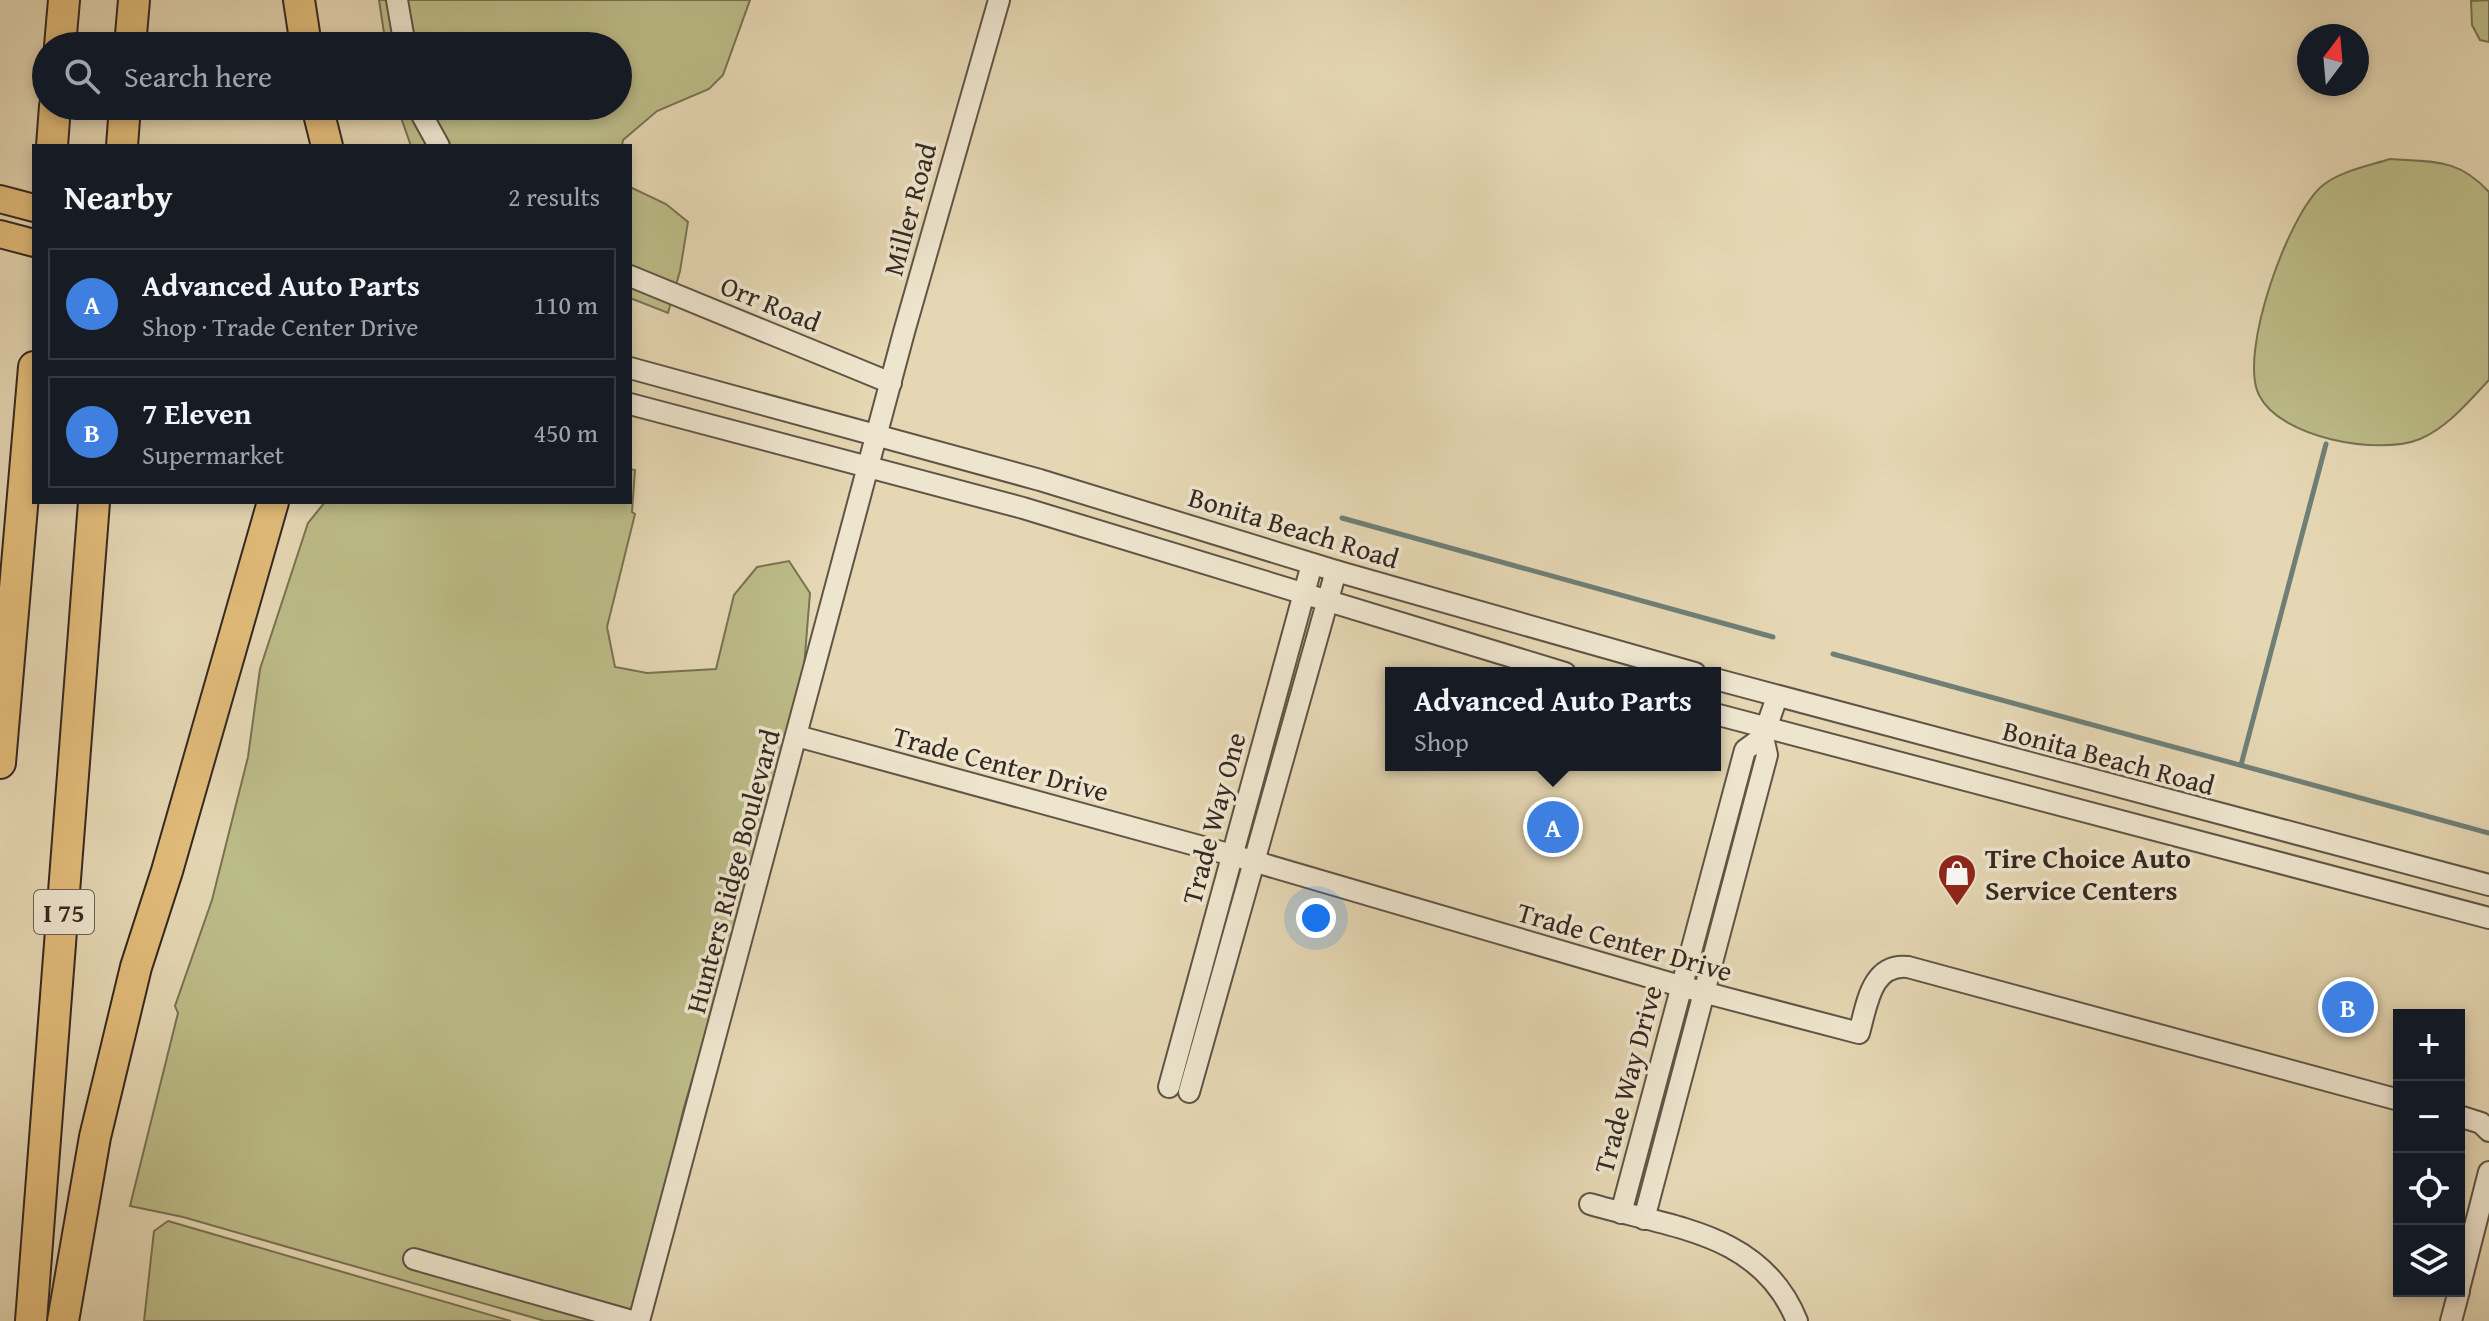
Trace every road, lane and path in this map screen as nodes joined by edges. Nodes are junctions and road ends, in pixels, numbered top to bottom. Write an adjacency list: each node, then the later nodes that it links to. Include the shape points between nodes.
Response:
1 (64, 0): 6 (highway)
2 (134, 0): 7 (highway)
3 (299, 0): 8 (highway)
4 (397, 0): 9 (street)
5 (999, 0): 24 (street, Miller Road)
6 (61, 32)
7 (131, 32)
8 (304, 32)
9 (403, 32)
10 (54, 120): 14 (highway)
11 (124, 120): 15 (highway)
12 (319, 120): 16 (highway)
13 (425, 120): 17 (street)
14 (52, 144)
15 (122, 144)
16 (325, 144)
17 (438, 144)
18 (0, 199): 19 (main road)
19 (32, 207)
20 (0, 234): 21 (main road)
21 (32, 242)
22 (632, 277): 24 (street, Orr Road)
23 (632, 369): 27 (street, Bonita Beach Road)
24 (891, 383): 27 (street, Miller Road)
25 (32, 390): 42 (highway)
26 (632, 405): 28 (street)
27 (877, 435): 28 (street, Hunters Ridge Boulevard); 31 (street, Bonita Beach Road)
28 (869, 466): 33 (street); 41 (street, Hunters Ridge Boulevard)
29 (94, 504): 61 (highway, I 75)
30 (272, 504): 62 (highway, via 132,981 95,1137)
31 (1312, 564): 32 (street, Bonita Beach Road); 33 (street, Trade Way One)
32 (1336, 571): 34 (street, Trade Way One); 36 (street, Bonita Beach Road)
33 (1304, 594): 34 (street); 43 (street, Trade Way One)
34 (1327, 602): 35 (street); 44 (street, Trade Way One)
35 (1545, 667)
36 (1674, 667)
37 (1721, 681): 38 (street, Bonita Beach Road)
38 (1777, 697): 40 (street, Trade Way Drive); 45 (street, Bonita Beach Road)
39 (1721, 716): 40 (street)
40 (1765, 732): 46 (street); 47 (street, Trade Way Drive, via 1745,750); 48 (street, Trade Way Drive, via 1767,755)
41 (797, 736): 43 (street, Trade Center Drive); 64 (street, Hunters Ridge Boulevard)
42 (0, 763)
43 (1232, 855): 44 (street, Trade Center Drive); 49 (street, Trade Way One)
44 (1254, 862): 47 (street, Trade Center Drive); 50 (street, Trade Way One)
45 (2489, 885)
46 (2489, 918)
47 (1680, 986): 48 (street, Trade Center Drive); 56 (street, Trade Way Drive)
48 (1704, 992): 51 (street, Trade Center Drive, via 1859,1033 1875,981 1890,968 1908,967); 57 (street, Trade Way Drive)
49 (1169, 1087)
50 (1189, 1092)
51 (2393, 1098)
52 (2465, 1118): 53 (street)
53 (2489, 1131)
54 (2489, 1172): 59 (street)
55 (1590, 1204): 56 (street, Trade Way Drive)
56 (1621, 1213): 57 (street, Trade Way Drive)
57 (1644, 1219): 65 (street, Trade Way Drive, via 1736,1247 1754,1259 1787,1297)
58 (414, 1259): 63 (street)
59 (2465, 1266)
60 (2457, 1297): 66 (street)
61 (31, 1321)
62 (63, 1321)
63 (632, 1321)
64 (639, 1321)
65 (1797, 1321)
66 (2451, 1321)

